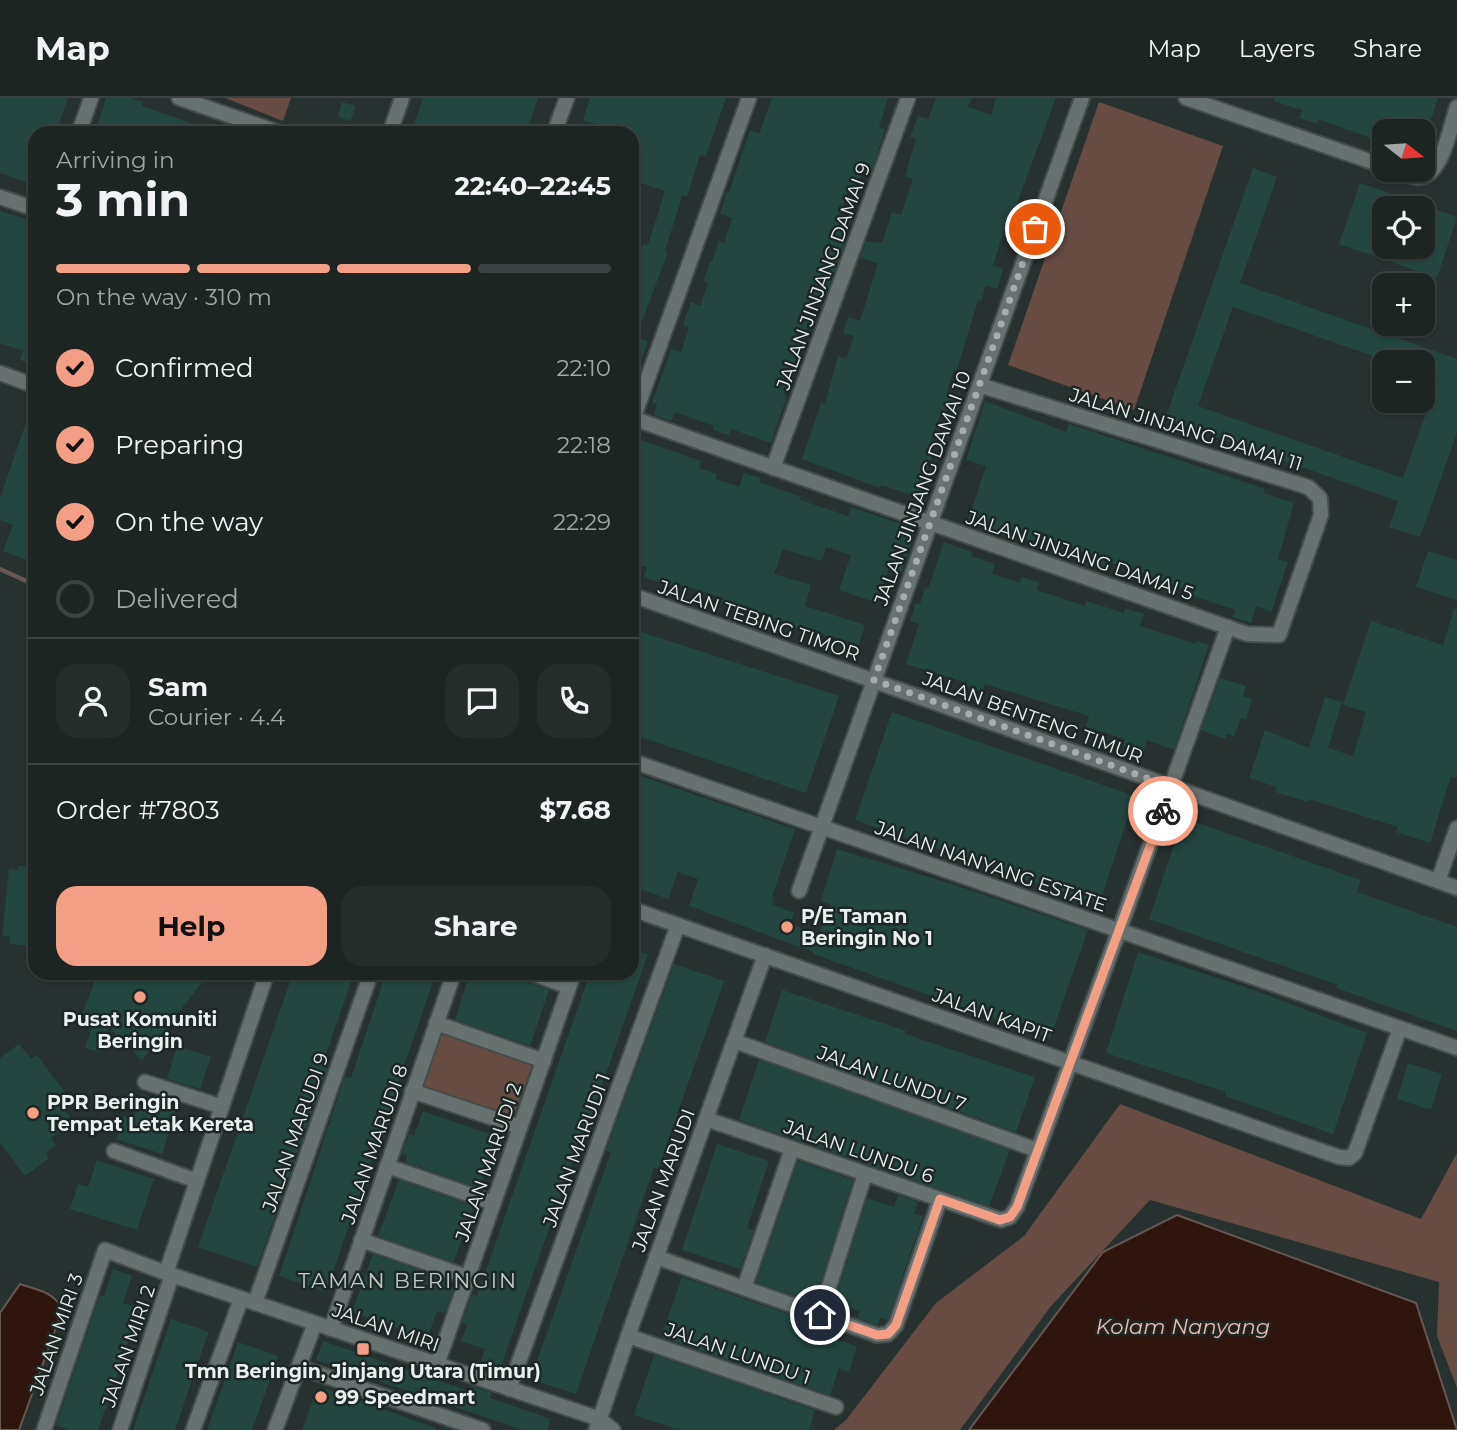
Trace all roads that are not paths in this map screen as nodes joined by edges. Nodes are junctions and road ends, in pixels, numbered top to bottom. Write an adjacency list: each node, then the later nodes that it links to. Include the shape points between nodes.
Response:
1 (91, 98): 10 (street)
2 (179, 98): 11 (street)
3 (402, 98): 12 (street)
4 (567, 98): 13 (street)
5 (749, 98): 21 (street)
6 (908, 98): 23 (street, JALAN JINJANG DAMAI 9)
7 (1082, 98): 20 (street, JALAN JINJANG DAMAI 10)
8 (1186, 98): 14 (street)
9 (1457, 107): 15 (street)
10 (81, 126)
11 (260, 126)
12 (392, 126)
13 (557, 126)
14 (1372, 162)
15 (1435, 170)
16 (0, 197): 17 (street)
17 (28, 207)
18 (0, 373): 19 (street)
19 (28, 383)
20 (979, 386): 24 (street, JALAN JINJANG DAMAI 10); 27 (street, JALAN JINJANG DAMAI 11, via 1308,487 1320,498 1321,514)
21 (639, 399)
22 (639, 420): 23 (street, JALAN JINJANG DAMAI 5)
23 (773, 468): 24 (street, JALAN JINJANG DAMAI 5)
24 (930, 523): 26 (street, JALAN JINJANG DAMAI 5); 28 (street, JALAN JINJANG DAMAI 10)
25 (639, 597): 28 (street, JALAN TEBING TIMOR)
26 (1228, 627): 27 (street, JALAN JINJANG DAMAI 5, via 1247,634); 30 (street)
27 (1279, 635)
28 (874, 680): 30 (street, JALAN BENTENG TIMUR); 31 (street, JALAN JINJANG DAMAI 10)
29 (639, 763): 31 (street, JALAN NANYANG ESTATE)
30 (1172, 787): 33 (street, JALAN BENTENG TIMUR); 38 (street)
31 (822, 827): 35 (street, JALAN JINJANG DAMAI 10); 38 (street, JALAN NANYANG ESTATE)
32 (1457, 828): 33 (street)
33 (1438, 881): 34 (street, JALAN BENTENG TIMUR)
34 (1457, 887)
35 (799, 891)
36 (639, 911): 37 (street, JALAN KAPIT)
37 (678, 925): 39 (street, JALAN KAPIT); 76 (street, JALAN MARUDI 1)
38 (1119, 932): 45 (street, JALAN NANYANG ESTATE); 49 (street)
39 (765, 955): 46 (street, JALAN MARUDI); 49 (street, JALAN KAPIT)
40 (265, 980): 52 (street, JALAN MIRI 2)
41 (368, 980): 69 (street, JALAN MARUDI 9)
42 (451, 980): 44 (street, JALAN MARUDI 8)
43 (572, 980): 48 (street, JALAN MARUDI 2)
44 (436, 1023): 48 (street); 51 (street, JALAN MARUDI 8)
45 (1400, 1028): 47 (street, JALAN NANYANG ESTATE); 49 (street, JALAN KAPIT, via 1355,1153 1349,1158)
46 (734, 1041): 53 (street, JALAN MARUDI); 56 (street, JALAN LUNDU 7)
47 (1457, 1048)
48 (544, 1061): 54 (street, JALAN MARUDI 2)
49 (1071, 1064): 56 (street)
50 (145, 1082): 52 (street)
51 (412, 1091): 54 (street); 58 (street, JALAN MARUDI 8)
52 (222, 1107): 60 (street, JALAN MIRI 2)
53 (706, 1119): 55 (street, JALAN LUNDU 6); 65 (street, JALAN MARUDI)
54 (520, 1127): 62 (street, JALAN MARUDI 2)
55 (792, 1149): 59 (street, JALAN LUNDU 6); 68 (street)
56 (1037, 1150): 61 (street, JALAN LUNDU 6, via 1010,1217 1000,1220)
57 (114, 1151): 60 (street)
58 (387, 1166): 62 (street); 63 (street, JALAN MARUDI 8)
59 (865, 1174): 61 (street, JALAN LUNDU 6); 70 (street)
60 (197, 1181): 66 (street, JALAN MIRI 2)
61 (940, 1199): 70 (street, via 896,1325 888,1334 877,1335)
62 (494, 1203): 67 (street, JALAN MARUDI 2)
63 (361, 1240): 67 (street); 72 (street, JALAN MARUDI 8)
64 (105, 1250): 66 (street, JALAN MIRI); 79 (street, JALAN MIRI 3)
65 (656, 1257): 68 (street); 73 (street, JALAN MARUDI)
66 (169, 1274): 69 (street, JALAN MIRI); 80 (street, JALAN MIRI 2)
67 (468, 1277): 74 (street, JALAN MARUDI 2)
68 (744, 1288): 70 (street)
69 (248, 1301): 71 (street, JALAN MIRI); 81 (street, JALAN MARUDI 9)
70 (820, 1315)
71 (315, 1323): 72 (street, JALAN MIRI); 75 (street)
72 (331, 1329): 74 (street, JALAN MIRI)
73 (628, 1336): 77 (street, JALAN LUNDU 1); 78 (street, JALAN MARUDI)
74 (437, 1365): 76 (street, JALAN MIRI)
75 (299, 1367): 82 (street); 83 (street)
76 (509, 1389): 78 (street, JALAN MIRI)
77 (836, 1407)
78 (598, 1425): 84 (street, JALAN MIRI)
79 (44, 1430)
80 (120, 1430)
81 (193, 1430)
82 (275, 1430)
83 (483, 1430)
84 (613, 1430)

